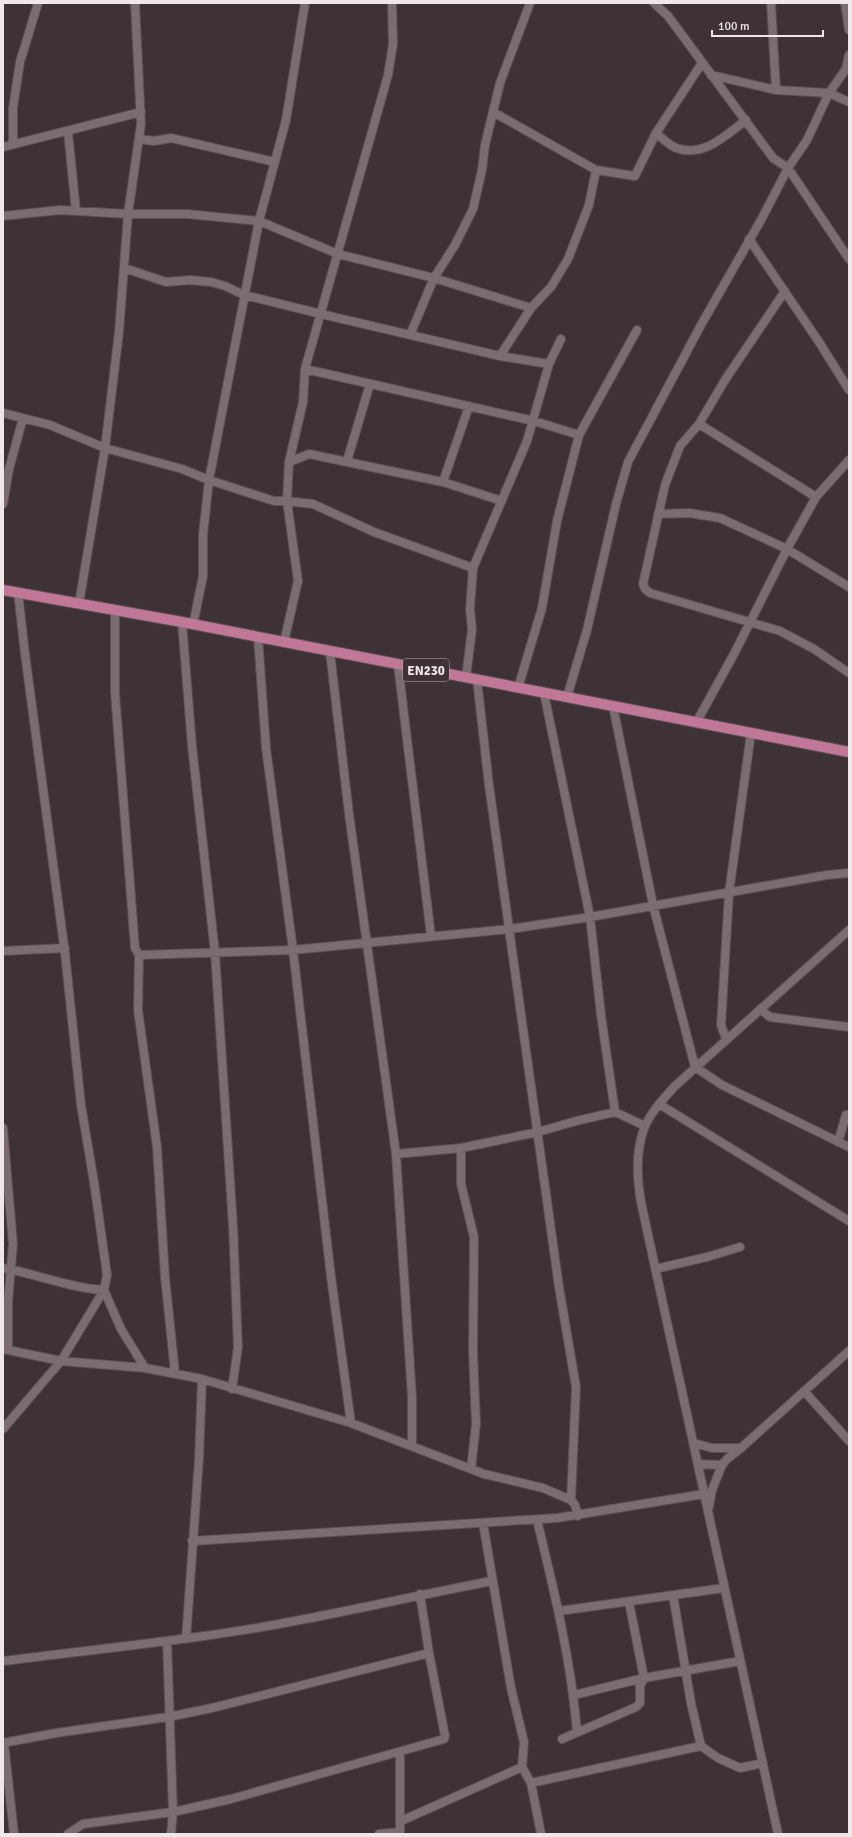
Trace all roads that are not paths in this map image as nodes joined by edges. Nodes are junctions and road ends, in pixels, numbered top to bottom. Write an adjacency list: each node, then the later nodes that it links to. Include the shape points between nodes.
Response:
1 (38, 3): 22 (street, via 20,62 13,108)
2 (135, 3): 16 (street)
3 (305, 3): 24 (street, via 286,120)
4 (392, 3): 32 (street, via 393,44 388,75)
5 (530, 3): 17 (street, via 500,83)
6 (654, 3): 11 (street, via 668,16)
7 (771, 3): 13 (street)
8 (845, 3): 9 (street)
9 (849, 30)
10 (849, 55): 14 (street, via 846,69)
11 (702, 63): 12 (street); 20 (street)
12 (711, 76): 13 (street); 18 (street)
13 (776, 90): 14 (street)
14 (829, 93): 15 (street); 25 (street, via 807,140)
15 (849, 102)
16 (141, 112): 19 (street); 21 (street)
17 (493, 112): 26 (street); 35 (street, via 473,209 455,245)
18 (746, 120): 20 (street, via 712,146 693,149 676,148); 25 (street, via 773,158)
19 (68, 132): 22 (street); 27 (street)
20 (656, 133): 26 (street, via 635,176)
21 (139, 139): 24 (street, via 154,141 171,138); 28 (street)
22 (14, 144): 23 (street)
23 (3, 147)
24 (275, 162): 30 (street)
25 (788, 168): 31 (street, via 762,220); 33 (street)
26 (596, 170): 38 (street, via 589,205 568,259 552,287)
27 (76, 211): 28 (street); 29 (street, via 60,210)
28 (128, 214): 30 (street, via 187,214); 34 (street)
29 (3, 216)
30 (259, 222): 32 (street); 37 (street)
31 (749, 239): 36 (street); 84 (street, via 628,462 587,630)
32 (338, 254): 35 (street); 39 (street)
33 (849, 258)
34 (124, 268): 37 (street, via 166,282 211,282); 54 (street)
35 (434, 278): 38 (street); 41 (street)
36 (785, 291): 47 (street); 52 (street, via 724,380)
37 (244, 295): 39 (street); 58 (street)
38 (531, 308): 43 (street)
39 (321, 314): 41 (street); 45 (street)
40 (637, 330): 53 (street)
41 (410, 335): 43 (street)
42 (561, 339): 44 (street)
43 (500, 356): 44 (street)
44 (549, 364): 51 (street)
45 (305, 368): 46 (street); 57 (street, via 303,402)
46 (370, 384): 48 (street); 56 (street)
47 (849, 390)
48 (469, 406): 51 (street); 59 (street)
49 (3, 413): 50 (street)
50 (23, 418): 54 (street, via 50,425); 63 (street)
51 (534, 421): 53 (street); 61 (street)
52 (699, 424): 60 (street); 64 (street, via 680,446)
53 (579, 435): 82 (street, via 557,521 542,608)
54 (105, 448): 58 (street, via 182,468); 70 (street)
55 (849, 460): 60 (street)
56 (347, 461): 57 (street, via 309,454); 59 (street)
57 (289, 462): 62 (street)
58 (209, 480): 62 (street, via 274,501); 74 (street, via 203,576)
59 (444, 482): 61 (street)
60 (816, 497): 65 (street)
61 (502, 500): 66 (street)
62 (287, 501): 66 (street, via 313,504 374,532); 76 (street, via 298,581)
63 (3, 504)
64 (658, 514): 65 (street, via 689,513 720,518); 73 (street, via 643,584 645,589 650,593)
65 (787, 549): 67 (street); 73 (street)
66 (473, 568): 80 (street, via 470,609 472,629)
67 (849, 587)
68 (3, 590): 69 (main road, EN230)
69 (18, 592): 70 (main road, EN230); 97 (street)
70 (78, 604): 71 (main road, EN230)
71 (115, 610): 72 (main road, EN230); 101 (street, via 115,693 135,948)
72 (182, 622): 74 (main road, EN230); 100 (street, via 192,746)
73 (750, 622): 79 (street, via 780,631 814,649); 86 (street)
74 (193, 625): 75 (main road, EN230)
75 (258, 637): 76 (main road, EN230); 98 (street, via 266,748)
76 (284, 642): 77 (main road, EN230)
77 (330, 652): 78 (main road, EN230); 96 (street)
78 (398, 665): 80 (main road, EN230); 95 (street)
79 (849, 674)
80 (466, 678): 81 (main road, EN230)
81 (477, 680): 82 (main road, EN230); 93 (street)
82 (518, 688): 83 (main road, EN230)
83 (544, 693): 84 (main road, EN230); 92 (street)
84 (567, 697): 85 (main road, EN230)
85 (612, 706): 86 (main road, EN230); 91 (street)
86 (696, 722): 87 (main road, EN230)
87 (751, 733): 88 (main road, EN230); 90 (street)
88 (849, 752)
89 (849, 874): 90 (street, via 827,875)
90 (729, 893): 91 (street); 104 (street, via 721,1025)
91 (653, 905): 92 (street); 105 (street)
92 (590, 918): 93 (street); 107 (street)
93 (510, 929): 95 (street); 111 (street)
94 (849, 930): 102 (street)
95 (431, 936): 96 (street)
96 (367, 944): 98 (street); 115 (street)
97 (65, 948): 99 (street); 120 (street, via 81,1105 107,1267)
98 (294, 950): 100 (street); 129 (street, via 331,1277)
99 (3, 951)
100 (215, 953): 101 (street); 127 (street, via 238,1347)
101 (139, 955): 125 (street, via 138,1010 157,1147 165,1277)
102 (760, 1009): 103 (street, via 770,1017); 104 (street)
103 (849, 1027)
104 (726, 1039): 105 (street)
105 (696, 1067): 106 (street); 112 (street, via 722,1086)
106 (659, 1104): 109 (street); 116 (street)
107 (615, 1112): 109 (street); 111 (street)
108 (849, 1115): 112 (street, via 846,1115)
109 (645, 1126): 119 (street, via 639,1155 639,1190)
110 (3, 1128): 118 (street, via 13,1244)
111 (538, 1132): 114 (street); 139 (street, via 576,1388)
112 (838, 1142): 113 (street)
113 (849, 1147)
114 (461, 1148): 115 (street); 137 (street, via 461,1184 474,1237 473,1352 476,1424)
115 (396, 1154): 133 (street, via 412,1397)
116 (849, 1222)
117 (740, 1247): 119 (street)
118 (6, 1268): 120 (street, via 84,1289); 121 (street)
119 (655, 1269): 132 (street)
120 (104, 1290): 123 (street); 124 (street, via 127,1341)
121 (6, 1349): 123 (street)
122 (849, 1351): 128 (street)
123 (61, 1361): 124 (street); 130 (street)
124 (145, 1368): 125 (street)
125 (175, 1373): 126 (street)
126 (202, 1379): 127 (street); 144 (street)
127 (232, 1389): 129 (street)
128 (804, 1391): 131 (street); 134 (street)
129 (351, 1423): 133 (street)
130 (3, 1428)
131 (849, 1441)
132 (694, 1443): 134 (street, via 712,1448); 135 (street)
133 (412, 1446): 137 (street)
134 (741, 1448): 136 (street)
135 (698, 1464): 136 (street); 138 (street)
136 (722, 1465): 140 (street, via 711,1495)
137 (471, 1469): 139 (street, via 543,1488)
138 (704, 1494): 140 (street); 141 (street)
139 (571, 1500): 141 (street)
140 (709, 1515): 146 (street)
141 (578, 1516): 142 (street)
142 (537, 1520): 143 (street); 150 (street)
143 (483, 1523): 144 (street); 145 (street)
144 (192, 1541): 151 (street)
145 (492, 1582): 147 (street); 166 (street, via 511,1688 524,1742)
146 (724, 1588): 148 (street); 155 (street)
147 (420, 1594): 151 (street, via 305,1620); 153 (street)
148 (673, 1595): 149 (street); 156 (street)
149 (629, 1602): 150 (street); 157 (street)
150 (559, 1611): 158 (street)
151 (186, 1639): 152 (street)
152 (167, 1641): 154 (street); 159 (street)
153 (429, 1653): 159 (street); 164 (street, via 445,1736 444,1739)
154 (3, 1660)
155 (740, 1661): 156 (street); 165 (street)
156 (686, 1670): 157 (street); 163 (street)
157 (644, 1678): 158 (street); 160 (street, via 640,1686 640,1703 636,1707)
158 (574, 1695): 160 (street)
159 (168, 1717): 162 (street); 168 (street)
160 (577, 1732): 161 (street)
161 (562, 1739)
162 (4, 1743): 171 (street)
163 (701, 1746): 165 (street, via 740,1768); 167 (street)
164 (400, 1753): 168 (street, via 231,1799); 169 (street)
165 (763, 1763): 176 (street)
166 (522, 1767): 167 (street); 169 (street)
167 (531, 1783): 175 (street)
168 (173, 1812): 172 (street, via 83,1824); 173 (street)
169 (401, 1821): 170 (street)
170 (400, 1833): 174 (street)
171 (14, 1834)
172 (68, 1834)
173 (172, 1834)
174 (379, 1834)
175 (541, 1834)
176 (778, 1834)

